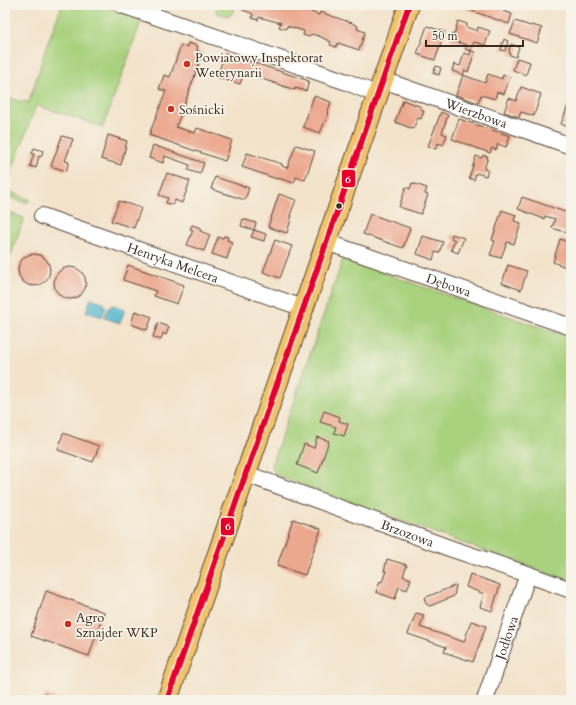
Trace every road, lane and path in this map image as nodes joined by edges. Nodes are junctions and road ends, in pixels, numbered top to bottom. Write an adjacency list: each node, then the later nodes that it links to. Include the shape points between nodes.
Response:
1 (122, 5): 3 (street, Wierzbowa, via 347,82)
2 (409, 5): 3 (main road)
3 (380, 87): 4 (street, Wierzbowa); 6 (main road)
4 (571, 146)
5 (42, 216): 7 (street, Henryka Melcera)
6 (326, 242): 7 (main road); 8 (street, Dębowa)
7 (303, 308): 9 (main road)
8 (571, 327)
9 (246, 474): 10 (street, Brzozowa); 12 (main road)
10 (528, 574): 11 (street, Brzozowa); 13 (street, Jodłowa)
11 (571, 590)
12 (167, 700)
13 (485, 700)

